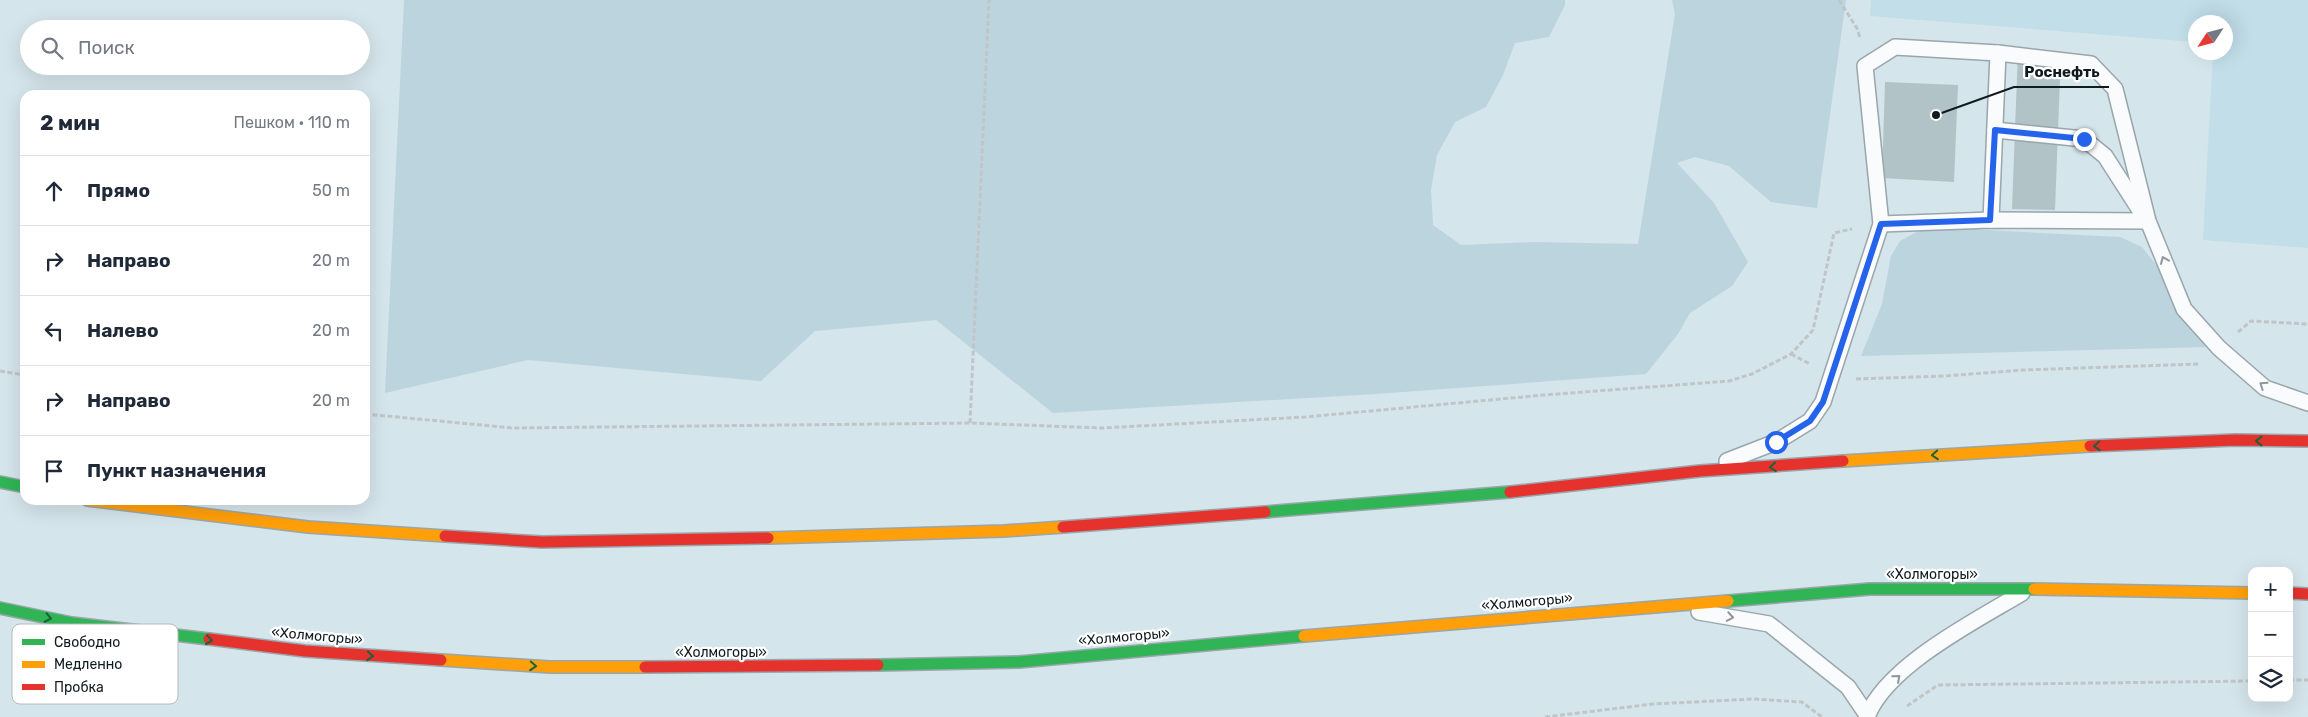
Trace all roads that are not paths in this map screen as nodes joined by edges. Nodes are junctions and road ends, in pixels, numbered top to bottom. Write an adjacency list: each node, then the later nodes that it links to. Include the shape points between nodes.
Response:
1 (1998, 53): 2 (lane); 4 (lane, via 2091,64 2115,89); 5 (lane, via 1895,47 1865,66)
2 (1995, 130): 3 (lane); 4 (lane, via 2084,139 2105,156)
3 (1990, 220): 4 (lane); 5 (lane)
4 (2148, 222): 6 (lane, one-way to 4, via 2265,388 2219,348 2184,309)
5 (1881, 224): 8 (lane, via 1823,402 1810,421 1776,442)
6 (2308, 403)
7 (2308, 441): 8 (highway, one-way to 8, via 2235,440 2020,450)
8 (1700, 472): 11 (highway, via 1434,500 1004,531 782,538 542,542 308,526)
9 (0, 482): 10 (highway)
10 (20, 486)
11 (130, 505)
12 (2030, 589): 13 (highway, «Холмогоры»); 16 (highway, «Холмогоры», via 1870,589); 20 (lane, one-way to 12, via 1879,693 1936,644)
13 (2248, 593)
14 (2293, 593): 15 (highway)
15 (2308, 594)
16 (1665, 606): 19 (highway, «Холмогоры», one-way to 16, via 305,652 550,667 786,667 1019,662); 20 (lane, one-way to 20, via 1769,624 1848,687)
17 (0, 608): 18 (highway, «Холмогоры», one-way to 18)
18 (80, 624)
19 (178, 636)
20 (1867, 716)

